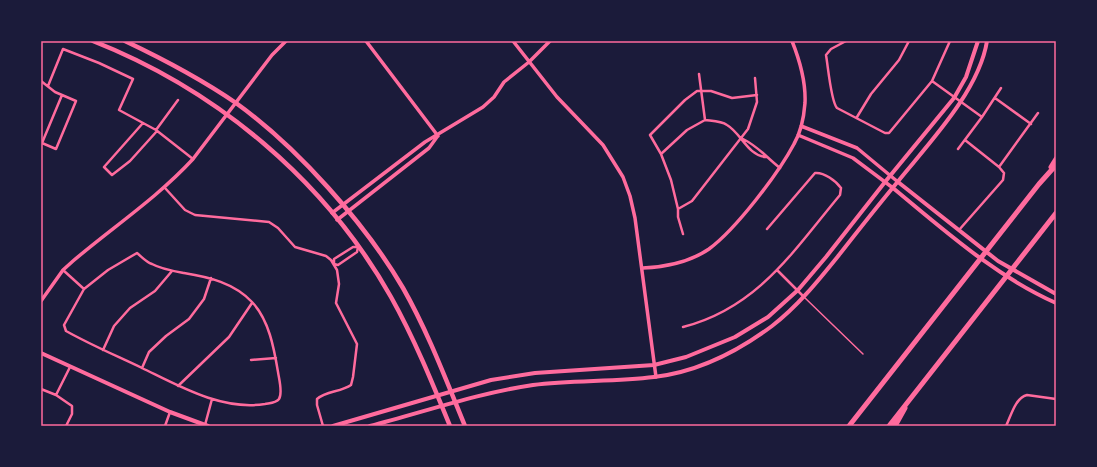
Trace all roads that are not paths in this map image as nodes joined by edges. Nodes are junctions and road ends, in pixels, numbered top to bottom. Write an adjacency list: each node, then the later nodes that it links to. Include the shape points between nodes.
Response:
1 (94, 41): 28 (main road, via 163,72)
2 (125, 41): 26 (main road, via 160,57)
3 (286, 41): 26 (street, via 272,55)
4 (366, 41): 38 (street)
5 (513, 41): 13 (street)
6 (550, 41): 13 (street)
7 (792, 41): 35 (street, via 803,70 805,103)
8 (846, 41): 30 (street, via 831,49 826,55 833,102 837,108)
9 (909, 41): 30 (street, via 900,60 871,94)
10 (950, 41): 16 (street)
11 (978, 41): 23 (main road, via 966,77)
12 (987, 41): 27 (main road, via 985,54)
13 (529, 62): 38 (street, via 504,82 489,102); 69 (street, via 557,97 596,136 623,177 636,218)
14 (699, 74): 20 (street)
15 (755, 78): 22 (street)
16 (932, 81): 23 (street); 30 (street, via 889,133 885,134)
17 (41, 82): 18 (street)
18 (48, 86): 21 (street); 33 (street, via 63,49 99,63 133,79 119,110)
19 (1000, 88): 24 (street)
20 (701, 90): 22 (street, via 732,98); 32 (street); 43 (street, via 692,94 650,135)
21 (62, 95): 41 (street); 41 (street, via 76,101 56,149)
22 (757, 95): 39 (street, via 755,111)
23 (954, 98): 27 (street); 50 (main road)
24 (995, 98): 31 (street); 34 (street)
25 (178, 100): 36 (street)
26 (236, 103): 28 (street); 56 (main road, via 307,166)
27 (961, 103): 31 (street); 52 (main road)
28 (227, 113): 45 (street); 60 (main road, via 292,169)
29 (1038, 113): 34 (street)
30 (857, 117)
31 (982, 118): 40 (street)
32 (705, 120): 39 (street, via 725,124); 43 (street, via 687,130)
33 (143, 123): 36 (street); 36 (street, via 104,168 112,175 130,160)
34 (1031, 124): 48 (street)
35 (801, 126): 37 (street); 50 (street, via 857,148)
36 (156, 130): 45 (street)
37 (798, 135): 49 (street); 51 (street, via 853,158)
38 (438, 136): 56 (street, via 425,142); 58 (street, via 429,148)
39 (742, 138): 44 (street, via 762,150); 44 (street, via 759,156); 57 (street, via 692,201)
40 (965, 140): 42 (street); 48 (street)
41 (42, 143)
42 (958, 149)
43 (661, 154): 57 (street)
44 (766, 157): 49 (street)
45 (193, 159): 54 (street)
46 (1056, 159): 53 (highway)
47 (1056, 165): 53 (highway)
48 (999, 167): 63 (street, via 1004,173 1003,180)
49 (780, 168): 69 (street, via 742,216 708,250 661,267)
50 (890, 175): 51 (main road); 52 (street)
51 (885, 182): 55 (street); 75 (main road)
52 (898, 182): 55 (main road); 63 (main road)
53 (1039, 184): 101 (highway)
54 (165, 188): 68 (street, via 192,214 269,222 295,247 326,256); 70 (street)
55 (892, 188): 66 (main road); 77 (main road)
56 (343, 206): 58 (main road); 60 (street)
57 (678, 209): 64 (street)
58 (348, 211): 61 (street); 93 (main road, via 404,290 428,337)
59 (1056, 213): 99 (highway)
60 (332, 214): 61 (main road)
61 (337, 220): 67 (main road)
62 (767, 229): 72 (street, via 816,173 821,172 841,188 840,195)
63 (959, 230): 65 (main road)
64 (683, 234)
65 (964, 234): 66 (main road); 76 (main road, via 998,261)
66 (958, 240): 80 (main road, via 1020,284)
67 (358, 247): 68 (street, via 357,252 338,265); 68 (street, via 353,247 334,259); 94 (main road, via 391,298)
68 (334, 264): 106 (street, via 339,279 336,304 358,347 351,384 317,399)
69 (643, 268): 87 (street)
70 (64, 270): 74 (street); 78 (street)
71 (172, 271): 73 (street); 74 (street, via 152,264 137,253 108,270); 82 (street, via 155,291 130,308 114,326)
72 (778, 271): 75 (street); 81 (street, via 736,305)
73 (211, 278): 79 (street, via 237,289); 89 (street, via 204,299 189,319 149,352)
74 (84, 289): 82 (street, via 64,328)
75 (798, 290): 77 (street); 87 (main road, via 768,318 735,337 686,357)
76 (1056, 294)
77 (804, 297): 84 (lane); 90 (main road, via 772,326 740,347 690,370)
78 (41, 301)
79 (252, 303): 85 (street, via 263,318); 91 (street, via 229,337)
80 (1056, 303)
81 (683, 327)
82 (103, 350): 89 (street)
83 (41, 353): 88 (main road)
84 (863, 354)
85 (276, 358): 86 (street); 96 (street, via 281,396 276,402 247,405)
86 (251, 360)
87 (654, 365): 90 (street); 93 (main road, via 535,373 491,380)
88 (70, 366): 95 (street); 102 (main road)
89 (142, 368): 91 (street)
90 (656, 377): 98 (main road, via 532,385)
91 (178, 386): 96 (street)
92 (41, 389): 95 (street)
93 (450, 392): 94 (main road); 98 (main road)
94 (438, 395): 100 (main road); 107 (main road)
95 (56, 396): 103 (street, via 72,406 72,414)
96 (212, 399): 105 (street)
97 (1056, 399): 115 (street, via 1023,396)
98 (455, 403): 100 (main road); 110 (main road)
99 (907, 403): 113 (highway); 114 (highway)
100 (442, 406): 108 (main road); 109 (main road)
101 (864, 407): 111 (highway); 112 (highway)
102 (170, 412): 104 (street); 105 (main road)
103 (66, 426)
104 (165, 426)
105 (207, 426)
106 (323, 426)
107 (333, 426)
108 (370, 426)
109 (450, 426)
110 (465, 426)
111 (845, 426)
112 (849, 426)
113 (889, 426)
114 (895, 426)
115 (1006, 426)

